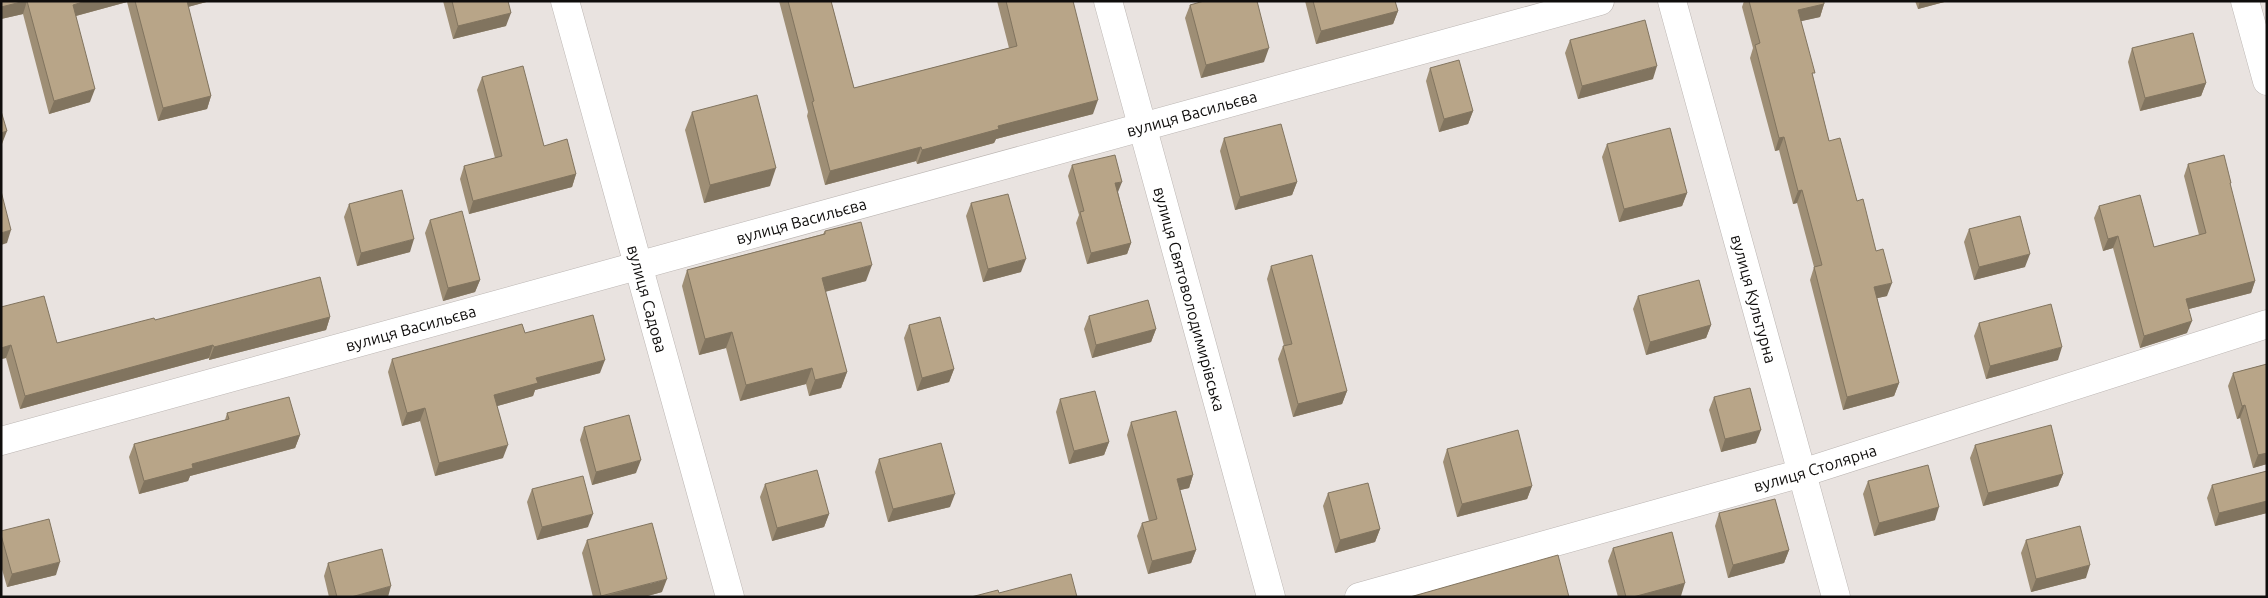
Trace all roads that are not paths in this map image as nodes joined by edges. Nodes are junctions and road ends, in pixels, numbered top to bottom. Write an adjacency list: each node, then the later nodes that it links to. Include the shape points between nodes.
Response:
1 (565, 1): 8 (street, вулиця Садова)
2 (1108, 1): 7 (street, вулиця Святоволодимирівська)
3 (1600, 1): 7 (street, вулиця Васильєва)
4 (1672, 1): 11 (street, вулиця Культурна)
5 (2245, 1): 6 (street)
6 (2267, 81)
7 (1142, 127): 8 (street, вулиця Васильєва); 13 (street, вулиця Святоволодимирівська)
8 (639, 266): 10 (street, вулиця Васильєва); 12 (street, вулиця Садова)
9 (2267, 324): 11 (street, вулиця Столярна)
10 (1, 441)
11 (1802, 473): 14 (street, вулиця Столярна); 15 (street, вулиця Культурна)
12 (730, 597)
13 (1271, 597)
14 (1359, 597)
15 (1836, 597)

